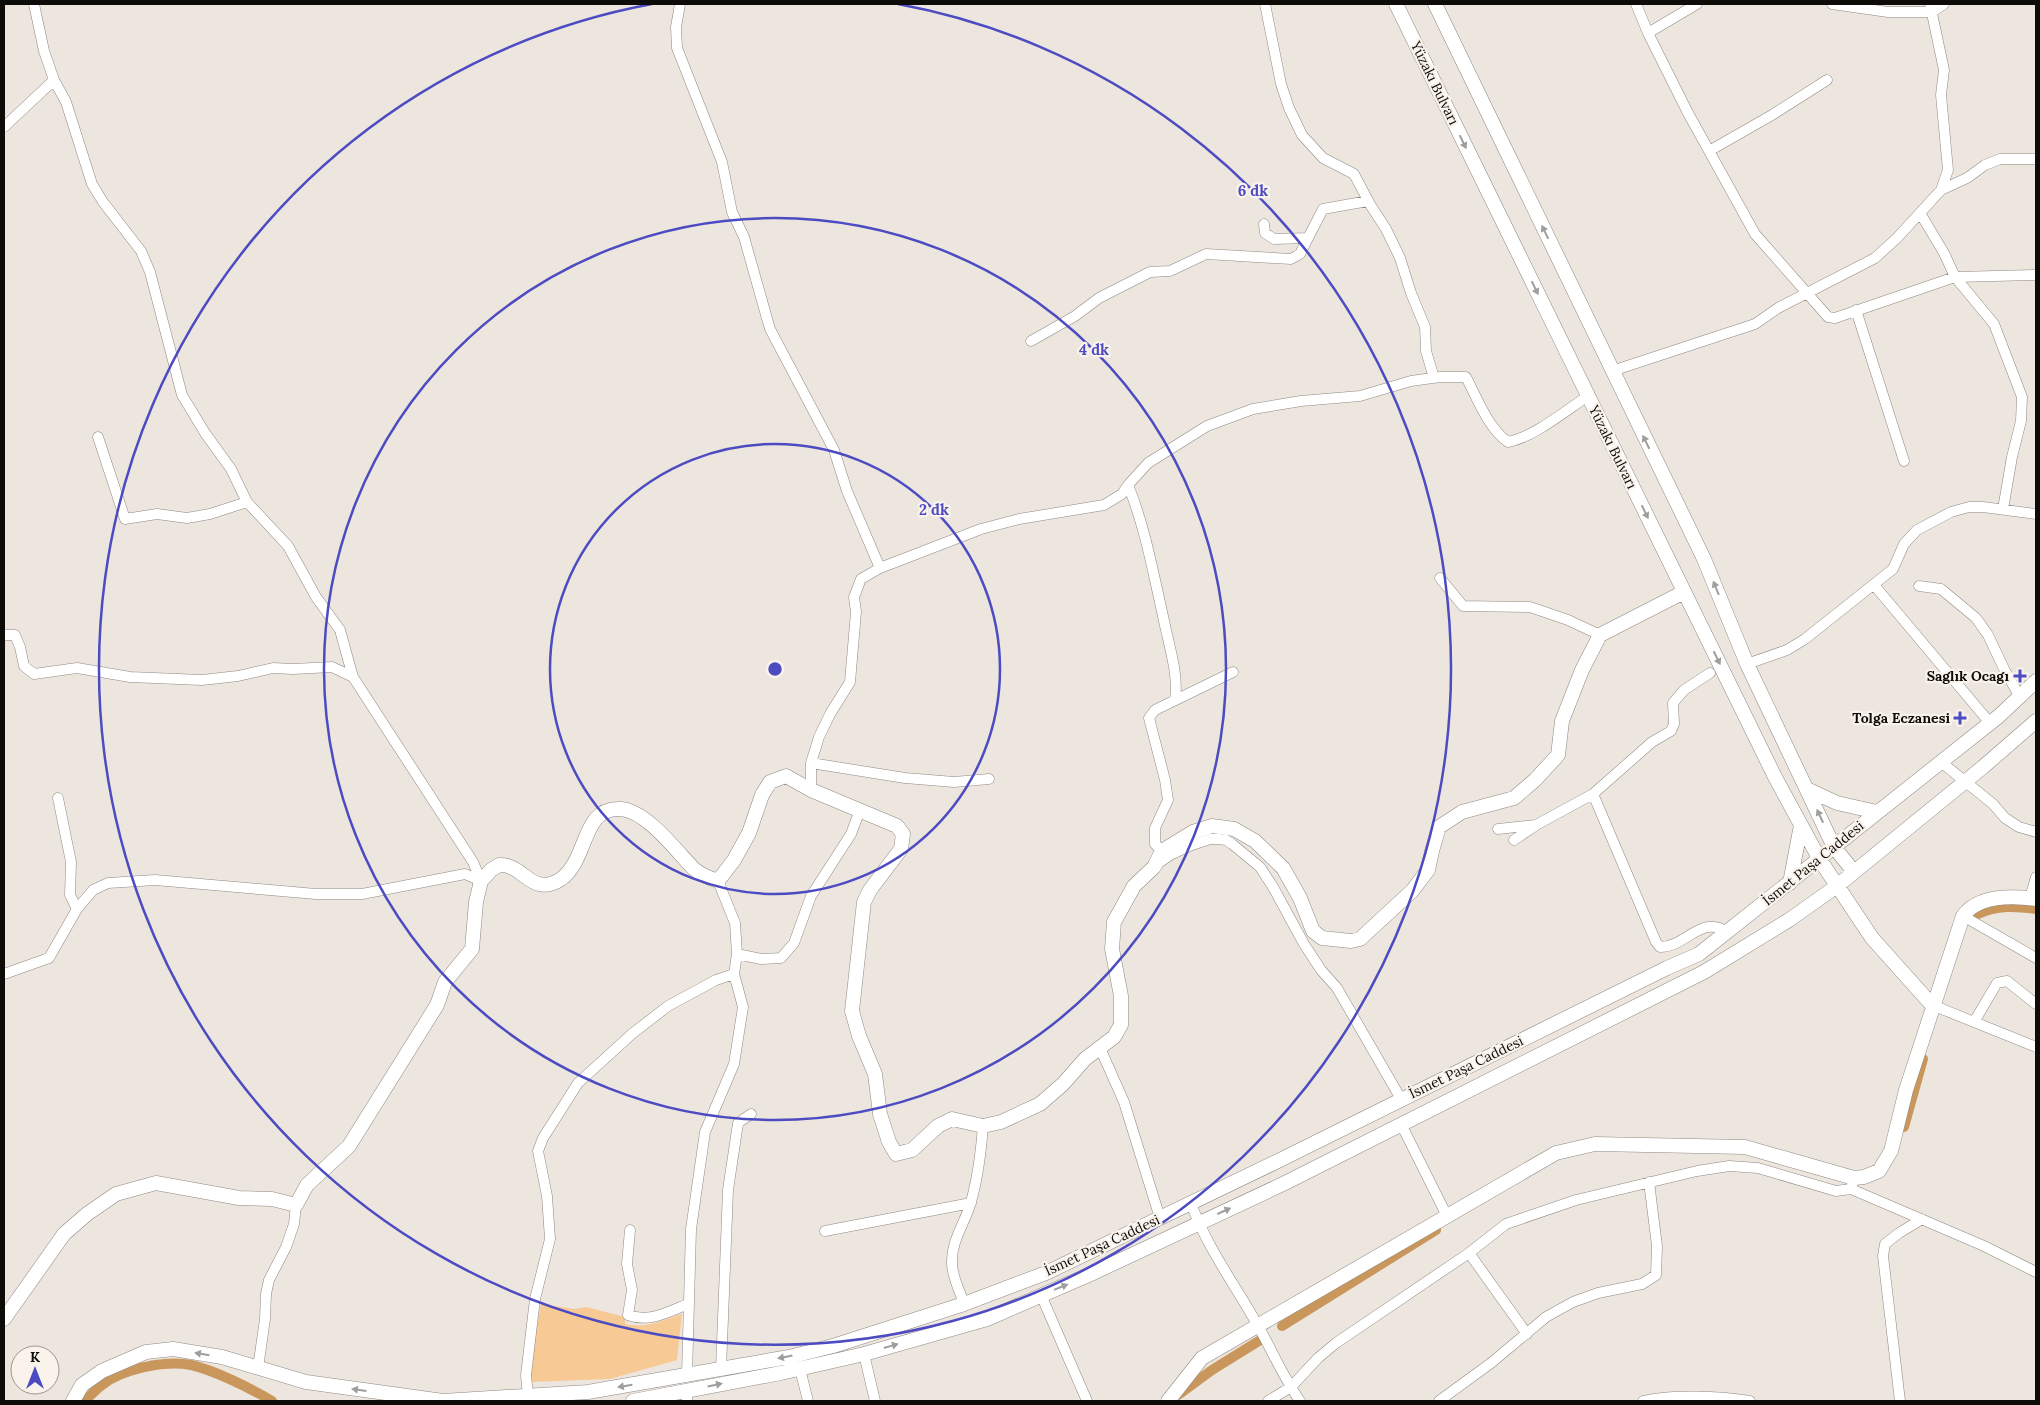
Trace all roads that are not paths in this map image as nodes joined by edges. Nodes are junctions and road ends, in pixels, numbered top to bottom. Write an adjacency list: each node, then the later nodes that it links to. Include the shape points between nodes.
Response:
1 (34, 4): 12 (street)
2 (680, 4): 36 (street, via 677,48 722,162 732,212 744,237 770,329 834,450 847,492)
3 (1265, 4): 18 (street, via 1281,84 1302,135 1323,158 1354,174)
4 (1396, 4): 29 (main road, Yüzakı Bulvarı, one-way to 29)
5 (1435, 4): 27 (main road, one-way to 5)
6 (1636, 4): 11 (street)
7 (1697, 4): 11 (street)
8 (1832, 4): 10 (street, via 1888,12)
9 (1944, 4): 10 (street)
10 (1931, 8): 17 (street, via 1944,70 1941,95 1948,170)
11 (1648, 33): 15 (street)
12 (54, 80): 14 (street); 33 (street, via 66,102 92,184 141,252 150,272 182,395 231,469)
13 (1827, 80): 15 (street)
14 (4, 127)
15 (1709, 151): 24 (street, via 1755,234)
16 (2036, 159): 17 (street, via 2000,159)
17 (1941, 190): 19 (street)
18 (1368, 201): 21 (street, via 1323,209); 28 (street, via 1400,258 1425,326 1426,351)
19 (1920, 213): 23 (street); 24 (street, via 1875,258)
20 (1264, 224): 21 (street, via 1265,233 1274,239)
21 (1308, 238): 26 (street, via 1300,254 1291,259 1206,254 1170,271 1150,272 1098,298 1075,316)
22 (2036, 274): 23 (street)
23 (1956, 278): 25 (street); 34 (street, via 1994,324 2022,397 2021,421)
24 (1808, 293): 25 (street, via 1828,317 1835,318); 27 (street, via 1755,324)
25 (1856, 310): 31 (street)
26 (1031, 341)
27 (1612, 371): 45 (main road, one-way to 27, via 1704,559)
28 (1434, 378): 29 (street, via 1466,377 1499,436 1508,442 1538,429); 32 (street, via 1411,381 1360,396 1253,409 1207,426 1148,464)
29 (1588, 396): 40 (main road, Yüzakı Bulvarı, one-way to 40)
30 (98, 437): 33 (street, via 125,520 157,514 187,518)
31 (1904, 461)
32 (1128, 485): 36 (street, via 1122,494 1104,505 1019,519 981,529); 51 (street, via 1160,602 1177,688)
33 (247, 502): 48 (street, via 288,546 316,598 340,630)
34 (2003, 509): 35 (street); 38 (street, via 1969,507 1950,512 1917,530 1904,544 1893,569)
35 (2036, 514)
36 (880, 568): 55 (street, via 861,580 854,598 856,612 850,682 830,714)
37 (1440, 578): 44 (street, via 1463,606 1530,607)
38 (1874, 585): 45 (street, via 1805,639 1787,650); 53 (street)
39 (1919, 586): 50 (street, via 1941,589 1976,618)
40 (1684, 592): 44 (main road); 65 (main road, Yüzakı Bulvarı, one-way to 65)
41 (4, 625): 43 (street)
42 (4, 635): 43 (street)
43 (15, 635): 48 (street, via 24,666 34,674 77,668 130,677 202,680 273,668 332,667)
44 (1600, 635): 70 (main road, via 1562,721 1558,755 1514,798 1462,812 1439,827 1428,870 1412,891 1360,939 1322,938 1313,931 1300,898 1282,868 1255,841 1234,829 1212,826 1194,832)
45 (1747, 664): 58 (main road)
46 (1233, 672): 51 (street)
47 (1710, 673): 60 (street, via 1684,690 1672,703 1674,724 1671,731 1652,742)
48 (352, 677): 75 (street, via 468,853)
49 (2035, 686): 50 (main road, İsmet Paşa Caddesi)
50 (2020, 697): 53 (main road, İsmet Paşa Caddesi)
51 (1175, 700): 70 (street, via 1155,710 1149,718 1168,800 1155,828 1155,844)
52 (2036, 721): 57 (main road)
53 (1990, 724): 54 (main road, İsmet Paşa Caddesi)
54 (1941, 762): 57 (street); 63 (main road, İsmet Paşa Caddesi)
55 (811, 763): 56 (street, via 905,778 954,782); 59 (street)
56 (989, 779)
57 (1964, 782): 67 (street, via 1993,804 2005,818); 73 (main road)
58 (1807, 788): 63 (main road, via 1837,803); 69 (main road, one-way to 58)
59 (811, 790): 62 (main road); 76 (main road, via 786,776 770,782 749,833)
60 (1593, 794): 64 (street); 82 (street, via 1660,947 1679,943 1709,926 1719,926)
61 (58, 798): 80 (street, via 71,862 70,895)
62 (860, 810): 83 (street, via 851,834 810,896 794,943 781,958 761,959); 95 (main road, via 897,826 903,834 901,849 864,902 852,1011 875,1074 880,1114 889,1142 896,1154 912,1150 938,1126 952,1119)
63 (1877, 812): 69 (main road, İsmet Paşa Caddesi)
64 (1536, 825): 66 (street); 68 (street)
65 (1801, 825): 71 (main road, Yüzakı Bulvarı); 77 (main road)
66 (1498, 829)
67 (2036, 832)
68 (1514, 840)
69 (1834, 847): 71 (main road, İsmet Paşa Caddesi); 73 (main road)
70 (1162, 851): 72 (main road)
71 (1820, 860): 77 (main road, İsmet Paşa Caddesi); 78 (main road, Yüzakı Bulvarı)
72 (1154, 867): 91 (main road, via 1134,886 1114,922 1112,949 1121,996 1121,1025 1114,1037); 92 (street, via 1192,845 1218,839 1226,840 1260,867 1304,944 1337,988)
73 (1854, 872): 78 (main road)
74 (2036, 876): 79 (street)
75 (481, 881): 76 (main road, via 498,864 510,866 539,884 554,883 567,874 579,856 591,823 602,812 622,809 655,828 703,876); 80 (street, via 465,874 362,894 316,894 155,880 108,883 92,890); 100 (main road, via 472,949 445,982 437,1005 349,1146 308,1185)
76 (718, 881): 83 (street, via 735,923)
77 (1790, 883): 82 (main road, İsmet Paşa Caddesi)
78 (1837, 886): 88 (main road, Yüzakı Bulvarı, via 1872,938); 94 (main road, via 1789,920 1662,995)
79 (2033, 898): 81 (main road, via 1993,899 1968,909)
80 (78, 909): 85 (street, via 49,958)
81 (1963, 916): 84 (street); 88 (main road)
82 (1727, 932): 92 (main road, İsmet Paşa Caddesi, via 1699,954)
83 (736, 954): 86 (street)
84 (2036, 958)
85 (4, 974)
86 (734, 974): 110 (street, via 743,1007 734,1064 705,1132 691,1229); 121 (street, via 668,1006 633,1033 578,1083 543,1138 538,1151 547,1196 550,1239 535,1300 526,1375)
87 (2036, 1004): 89 (street, via 2007,982 1997,982)
88 (1932, 1005): 89 (street); 97 (main road, via 1891,1151 1879,1171)
89 (1974, 1022): 90 (street)
90 (2036, 1047)
91 (1100, 1048): 95 (main road, via 1040,1104 1002,1122); 102 (street, via 1124,1102)
92 (1401, 1099): 98 (main road, İsmet Paşa Caddesi)
93 (751, 1114): 118 (street, via 738,1123 728,1190)
94 (1401, 1124): 101 (street); 104 (main road, one-way to 94)
95 (983, 1126): 99 (street, via 981,1162)
96 (1649, 1182): 97 (street, via 1729,1166 1758,1168 1836,1191); 107 (street, via 1576,1200 1506,1224); 114 (street, via 1657,1246 1656,1275 1642,1284 1573,1302 1546,1317)
97 (1853, 1183): 101 (main road, via 1745,1147 1595,1144 1556,1153); 103 (street)
98 (1191, 1203): 102 (main road, İsmet Paşa Caddesi); 104 (street)
99 (971, 1204): 106 (street); 111 (street, via 952,1254 953,1274)
100 (296, 1205): 112 (main road, via 156,1182 116,1194 64,1234); 116 (street, via 286,1247 269,1280)
101 (1446, 1216): 113 (main road)
102 (1160, 1218): 111 (main road, İsmet Paşa Caddesi, via 1046,1272)
103 (1922, 1219): 108 (street); 135 (street, via 1885,1244 1883,1256)
104 (1198, 1223): 109 (main road, one-way to 104, via 1093,1274); 113 (street)
105 (630, 1230): 110 (street, via 627,1264 632,1290 628,1315 638,1319 655,1317)
106 (825, 1232)
107 (1468, 1253): 114 (street); 120 (street, via 1336,1343)
108 (2036, 1272)
109 (1041, 1295): 115 (main road, one-way to 109, via 987,1319); 129 (street)
110 (688, 1304): 119 (street)
111 (964, 1304): 118 (main road, İsmet Paşa Caddesi, one-way to 118, via 833,1346)
112 (4, 1319)
113 (1257, 1325): 120 (street); 124 (main road, via 1202,1358)
114 (1527, 1334): 132 (street)
115 (864, 1354): 117 (main road); 128 (street)
116 (258, 1368): 123 (main road, İsmet Paşa Caddesi, one-way to 116, via 444,1401 363,1391 306,1382); 125 (main road, İsmet Paşa Caddesi, one-way to 125, via 222,1357 173,1349 146,1352 102,1371 82,1385)
117 (800, 1368): 122 (main road, one-way to 117); 127 (street)
118 (721, 1369): 119 (main road, İsmet Paşa Caddesi)
119 (687, 1375): 121 (main road, İsmet Paşa Caddesi, one-way to 121, via 588,1392)
120 (1291, 1388): 130 (street); 131 (street)
121 (528, 1396): 123 (main road, İsmet Paşa Caddesi)
122 (687, 1396): 126 (main road)
123 (492, 1400)
124 (1173, 1400)
125 (73, 1401)
126 (633, 1401)
127 (808, 1401)
128 (875, 1401)
129 (1086, 1401)
130 (1268, 1401)
131 (1300, 1401)
132 (1439, 1401)
133 (1643, 1401): 134 (street, via 1658,1397)
134 (1750, 1401)
135 (1900, 1401)

